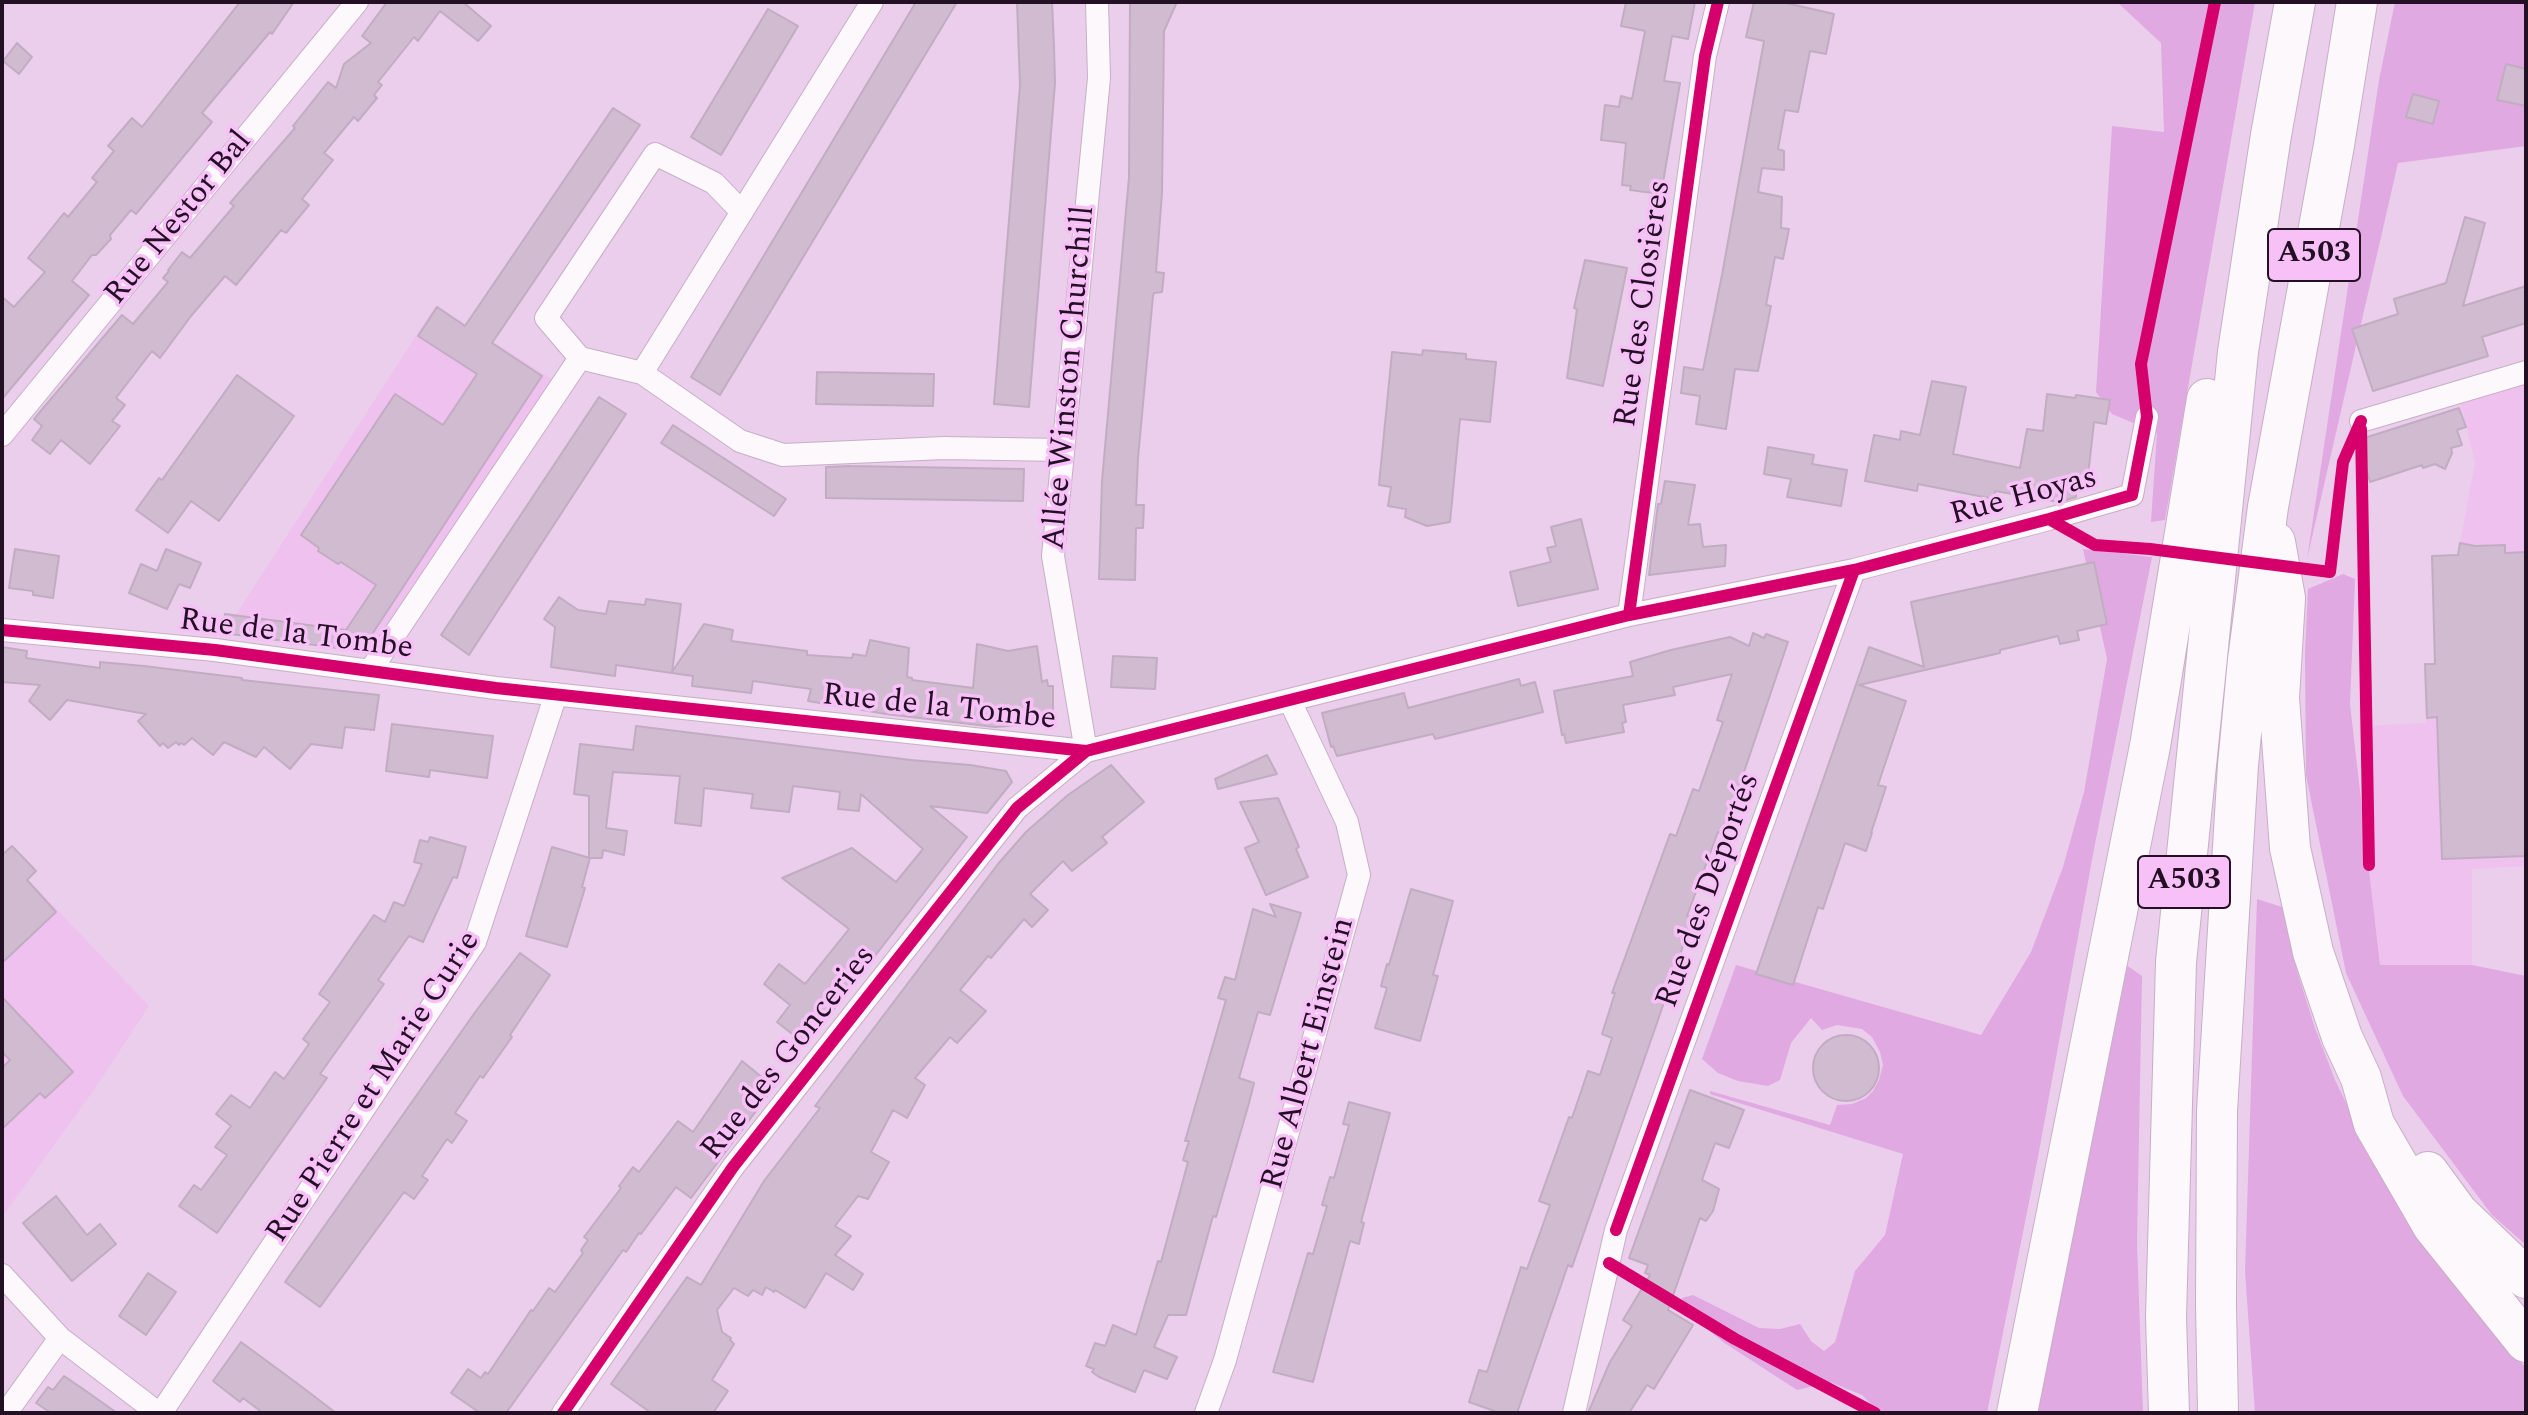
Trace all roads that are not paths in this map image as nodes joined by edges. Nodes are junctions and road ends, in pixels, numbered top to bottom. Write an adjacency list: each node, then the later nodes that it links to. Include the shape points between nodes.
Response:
1 (357, 2): 14 (street, Rue Nestor Bal)
2 (872, 2): 7 (street)
3 (1097, 2): 15 (street, Allée Winston Churchill, via 1099,78)
4 (1718, 2): 18 (street, Rue des Closières, via 1705,56)
5 (2295, 2): 8 (highway, A503)
6 (2357, 2): 16 (highway, A503)
7 (742, 212): 9 (street, via 714,183 655,154 546,318); 11 (street)
8 (2238, 352): 34 (highway, via 2208,392 2153,731); 35 (highway, A503, via 2176,962 2166,1317)
9 (580, 358): 11 (street); 20 (street)
10 (2526, 372): 13 (street)
11 (642, 373): 15 (street, via 740,441 783,455 944,448)
12 (2147, 417): 17 (street, Rue Hoyas, via 2132,495)
13 (2361, 421)
14 (2, 435)
15 (1061, 450): 23 (street, Allée Winston Churchill, via 1053,556)
16 (2268, 507): 24 (highway, via 2285,598 2279,698 2290,848 2313,952); 36 (highway, A503, via 2238,765 2217,1111)
17 (1854, 570): 18 (street, Rue de la Tombe); 33 (street, Rue des Déportés, via 1616,1230)
18 (1629, 615): 22 (street, Rue de la Tombe)
19 (2, 630): 20 (street, Rue de la Tombe)
20 (370, 671): 21 (street, Rue de la Tombe)
21 (556, 694): 23 (street, Rue de la Tombe); 30 (street, Rue Pierre et Marie Curie, via 475,942)
22 (1290, 701): 23 (street, Rue de la Tombe); 32 (street, Rue Albert Einstein, via 1347,822 1359,875)
23 (1086, 751): 31 (street, Rue des Gonceries, via 1017,808 743,1155)
24 (2361, 1078): 26 (highway, via 2458,1213); 28 (highway, via 2374,1124 2433,1226)
25 (2, 1275): 27 (street)
26 (2526, 1278)
27 (60, 1338): 29 (street); 30 (street)
28 (2526, 1342)
29 (6, 1413)
30 (160, 1413)
31 (563, 1413)
32 (1206, 1413)
33 (1574, 1413)
34 (2017, 1413)
35 (2169, 1413)
36 (2218, 1413)

